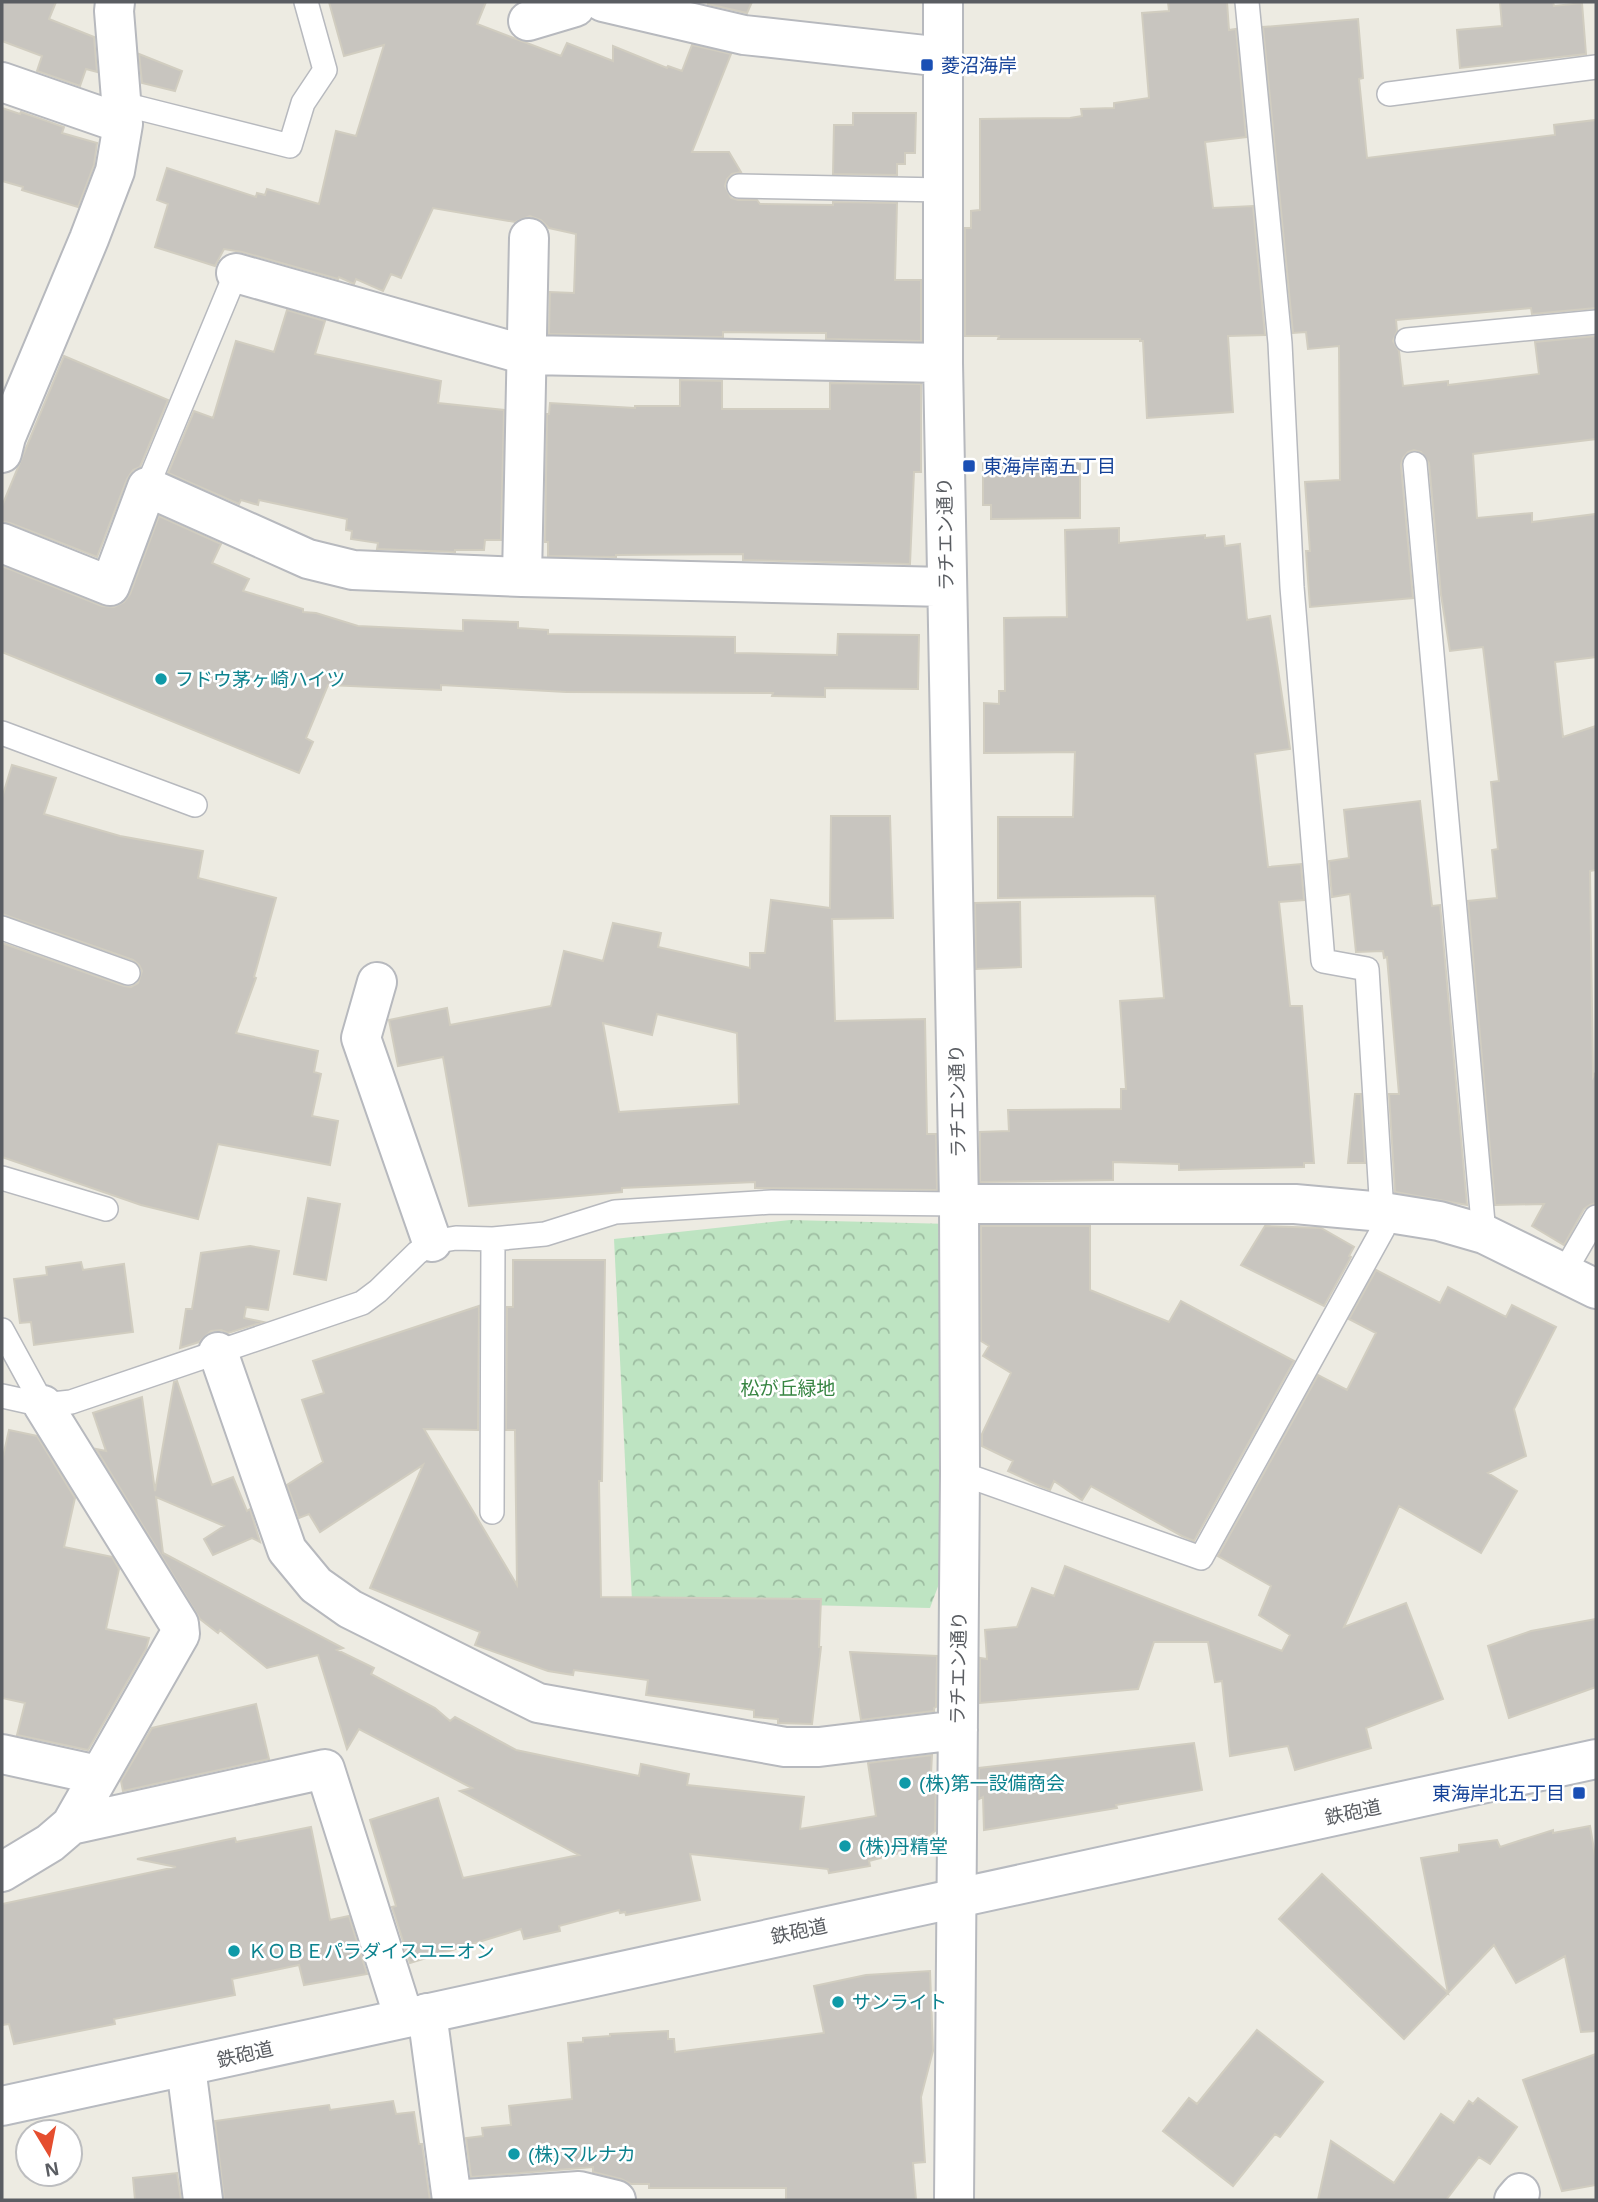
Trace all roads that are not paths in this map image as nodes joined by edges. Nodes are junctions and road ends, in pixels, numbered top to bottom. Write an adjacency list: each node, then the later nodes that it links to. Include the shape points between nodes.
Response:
1 (115, 2): 12 (street)
2 (306, 2): 12 (lane, via 325,70 303,103 290,146)
3 (576, 2): 7 (street, via 575,7)
4 (603, 2): 8 (street, via 744,35)
5 (943, 2): 8 (street, ラチエン通り)
6 (1247, 2): 35 (lane, via 1280,343 1292,587 1323,961 1367,969)
7 (528, 21)
8 (943, 57): 14 (street, ラチエン通り)
9 (1596, 67): 11 (lane)
10 (2, 82): 12 (street)
11 (1389, 94)
12 (123, 114): 21 (street, via 115,171)
13 (739, 186): 14 (lane)
14 (943, 190): 20 (street, ラチエン通り)
15 (529, 239): 19 (street)
16 (236, 273): 19 (street); 23 (lane)
17 (1596, 322): 18 (lane)
18 (1407, 341)
19 (526, 355): 20 (street); 25 (street)
20 (943, 363): 26 (street, ラチエン通り)
21 (2, 453)
22 (1415, 464): 37 (lane)
23 (148, 487): 24 (street, via 110,586); 25 (street, via 308,559 353,570)
24 (2, 542)
25 (522, 578): 26 (street)
26 (946, 587): 33 (street, ラチエン通り)
27 (2, 733): 28 (lane)
28 (195, 805)
29 (2, 928): 30 (lane)
30 (128, 973)
31 (377, 982): 39 (street, via 361,1038)
32 (2, 1178): 34 (lane)
33 (959, 1204): 35 (street, via 1295,1204); 38 (lane, via 772,1202 615,1212 545,1234); 45 (street, ラチエン通り)
34 (106, 1209)
35 (1384, 1212): 37 (street); 45 (lane, via 1383,1229 1201,1558)
36 (1596, 1217): 40 (lane)
37 (1484, 1234): 40 (street)
38 (493, 1238): 39 (lane); 46 (lane)
39 (432, 1242): 42 (lane, via 362,1303)
40 (1580, 1281)
41 (2, 1330): 44 (lane)
42 (218, 1352): 44 (lane, via 71,1402); 47 (street, via 287,1550 316,1585 351,1609 538,1703 785,1747)
43 (2, 1396): 44 (lane)
44 (43, 1405): 50 (street, via 179,1625 180,1634)
45 (960, 1473): 47 (street, ラチエン通り)
46 (492, 1512)
47 (958, 1730): 53 (street, ラチエン通り)
48 (2, 1754): 50 (street)
49 (1596, 1759): 53 (street, 鉄砲道)
50 (98, 1775): 51 (street)
51 (71, 1825): 52 (street); 54 (street, via 325,1769)
52 (2, 1872)
53 (956, 1898): 54 (street, 鉄砲道); 60 (street, ラチエン通り)
54 (416, 2015): 55 (street, 鉄砲道); 58 (street)
55 (186, 2067): 56 (street, 鉄砲道); 57 (street)
56 (2, 2106)
57 (203, 2200)
58 (452, 2200): 59 (street, via 579,2191)
59 (616, 2200)
60 (954, 2200)

